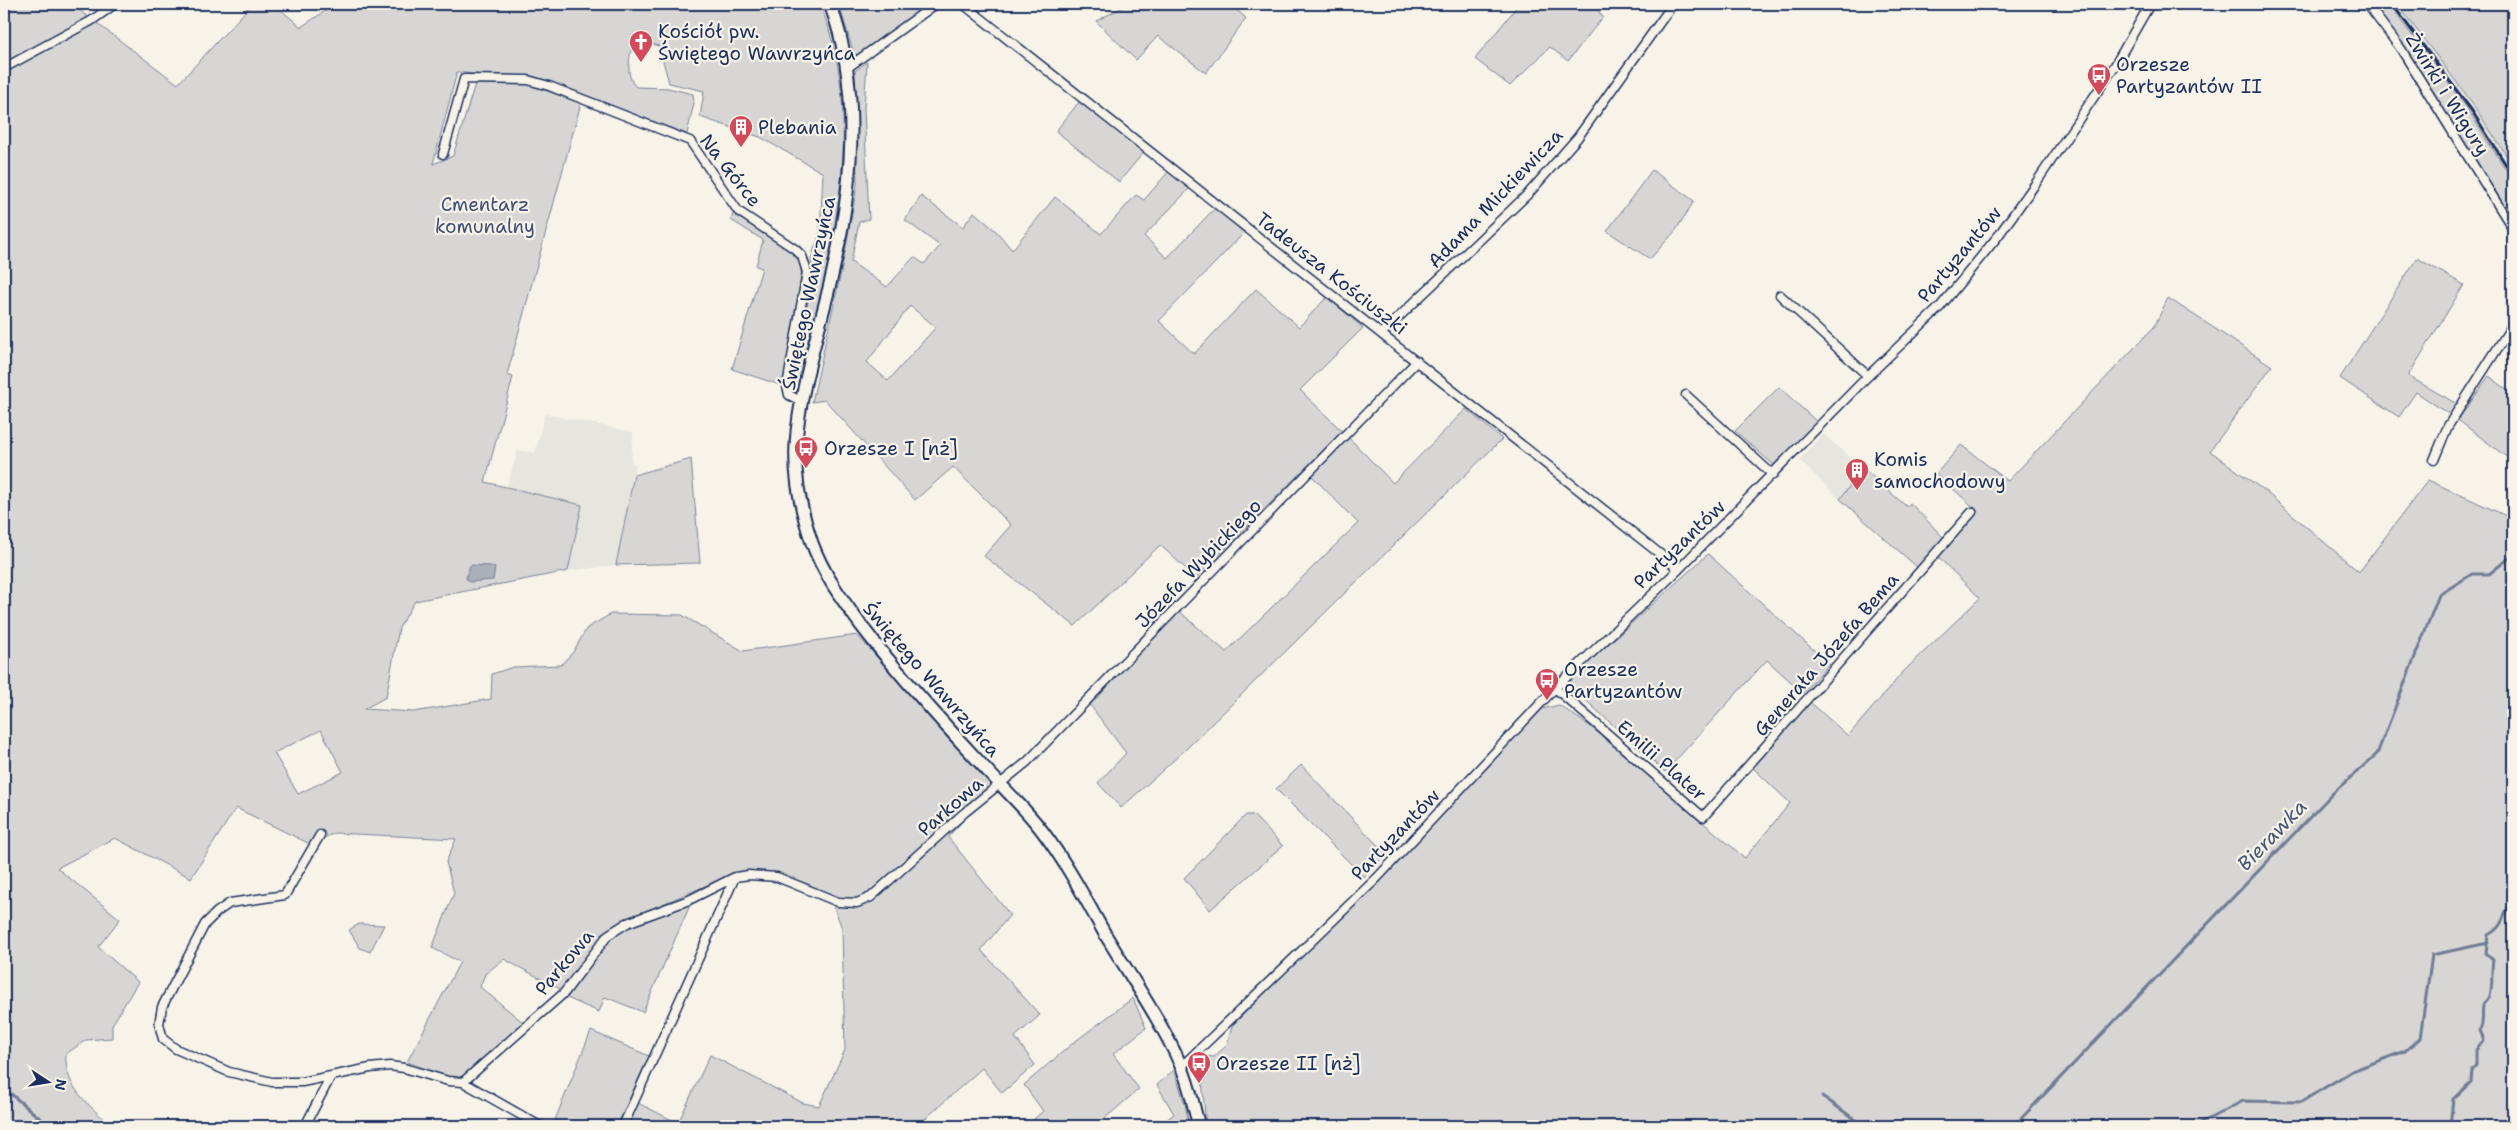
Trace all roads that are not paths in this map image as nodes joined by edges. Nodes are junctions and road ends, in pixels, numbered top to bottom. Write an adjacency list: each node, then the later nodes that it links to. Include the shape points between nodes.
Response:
1 (115, 4): 8 (street, via 92,21)
2 (830, 4): 9 (street, Świętego Wawrzyńca)
3 (936, 4): 9 (street)
4 (964, 4): 14 (street, Tadeusza Kościuszki)
5 (1673, 4): 14 (street, Adama Mickiewicza, via 1578,137 1528,194)
6 (2150, 4): 16 (street, Partyzantów, via 2114,67 1998,236 1940,306)
7 (2367, 4): 11 (street, Żwirki i Wigury, via 2401,49)
8 (4, 68)
9 (847, 68): 18 (street, Świętego Wawrzyńca, via 850,124 846,202)
10 (443, 154): 18 (street, Na Górce, via 464,79 528,80 690,141 738,211 795,249 806,263 787,386 789,395)
11 (2513, 229)
12 (1780, 295): 16 (street)
13 (2513, 320): 19 (street, via 2448,426)
14 (1382, 333): 15 (street, Tadeusza Kościuszki)
15 (1417, 361): 22 (street, Tadeusza Kościuszki); 24 (street, Józefa Wybickiego, via 1027,762)
16 (1868, 376): 20 (street, Partyzantów)
17 (1686, 395): 20 (street)
18 (802, 402): 24 (street, Świętego Wawrzyńca, via 796,439 797,472 805,518 819,561 832,586 891,664)
19 (2434, 460)
20 (1773, 475): 22 (street, Partyzantów)
21 (1972, 512): 25 (street, Generała Józefa Bema)
22 (1679, 569): 23 (street, Partyzantów)
23 (1555, 688): 25 (street, Emilii Plater); 28 (street, Partyzantów, via 1377,878)
24 (1000, 785): 27 (street, Parkowa, via 964,813 886,886 857,902 838,902 777,877); 28 (street, Świętego Wawrzyńca, via 1046,836)
25 (1703, 818)
26 (320, 835): 29 (street, via 285,895 230,903 205,924 162,1007 158,1024 163,1039 176,1049 229,1072 272,1082)
27 (735, 878): 30 (street, Parkowa, via 608,934 564,993); 33 (street)
28 (1182, 1067): 34 (street, Świętego Wawrzyńca)
29 (330, 1078): 30 (street, via 390,1066); 31 (street)
30 (463, 1082): 32 (street)
31 (305, 1126)
32 (540, 1126)
33 (623, 1126)
34 (1198, 1126)

